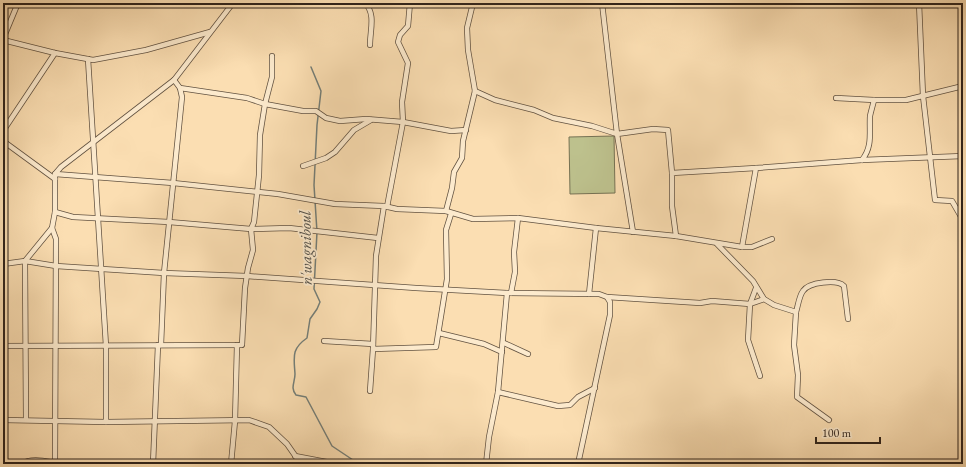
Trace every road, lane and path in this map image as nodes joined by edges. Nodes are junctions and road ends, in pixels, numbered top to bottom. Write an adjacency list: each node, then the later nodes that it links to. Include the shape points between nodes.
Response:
1 (18, 3): 9 (street)
2 (233, 3): 8 (street)
3 (365, 3): 10 (street, via 370,8 372,16)
4 (410, 3): 23 (street, via 408,26 400,35 398,42 408,63 402,102)
5 (473, 3): 17 (street, via 467,28)
6 (602, 3): 26 (street)
7 (919, 3): 18 (street)
8 (210, 32): 13 (street, via 146,50); 14 (street)
9 (3, 39): 11 (street)
10 (370, 45)
11 (55, 53): 13 (street); 25 (street)
12 (272, 56): 21 (street, via 272,77)
13 (88, 59): 28 (street)
14 (174, 80): 16 (street); 28 (street)
15 (963, 86): 18 (street)
16 (180, 88): 21 (street, via 247,98); 37 (street, via 182,97)
17 (475, 91): 24 (street); 26 (street, via 553,118)
18 (923, 96): 20 (street, via 906,100); 30 (street)
19 (836, 98): 20 (street)
20 (874, 100): 31 (street, via 870,116 871,140 868,153)
21 (265, 104): 22 (street, via 316,111 326,118 340,121); 38 (street, via 260,135)
22 (373, 120): 23 (street); 32 (street, via 354,130 335,152 326,158)
23 (403, 122): 24 (street, via 451,131); 39 (street)
24 (466, 130): 40 (street, via 462,158 454,172)
25 (3, 131)
26 (617, 134): 34 (street, via 653,129 668,130); 50 (street)
27 (3, 141): 35 (street)
28 (92, 141): 35 (street, via 61,167); 36 (street)
29 (963, 156): 30 (street)
30 (931, 158): 31 (street); 45 (street, via 935,200 952,201)
31 (862, 160): 33 (street)
32 (303, 166)
33 (756, 168): 34 (street); 55 (street)
34 (672, 174): 51 (street, via 672,206)
35 (55, 177): 36 (street); 41 (street)
36 (94, 177): 37 (street); 43 (street)
37 (173, 183): 38 (street); 46 (street)
38 (257, 192): 39 (street, via 335,204); 49 (street)
39 (386, 207): 40 (street); 52 (street)
40 (446, 211): 42 (street)
41 (55, 212): 43 (street, via 73,217); 47 (street)
42 (451, 214): 44 (street, via 473,219); 66 (street, via 446,230 447,279)
43 (99, 218): 46 (street); 61 (street)
44 (518, 218): 48 (street); 67 (street, via 514,252 515,272)
45 (963, 220)
46 (170, 222): 49 (street); 62 (street)
47 (52, 228): 57 (street); 60 (street, via 56,239)
48 (596, 228): 50 (street); 68 (street)
49 (251, 229): 52 (street, via 289,228); 63 (street, via 253,250)
50 (633, 232): 51 (street)
51 (676, 236): 54 (street)
52 (378, 238): 64 (street)
53 (772, 240): 55 (street)
54 (717, 244): 55 (street); 65 (street, via 753,281)
55 (742, 248)
56 (3, 260): 58 (street)
57 (25, 261): 58 (street); 60 (street); 80 (street)
58 (14, 263): 59 (street)
59 (3, 264)
60 (56, 266): 61 (street); 81 (street)
61 (101, 268): 62 (street); 82 (street)
62 (164, 273): 63 (street); 77 (street)
63 (247, 276): 64 (street); 78 (street, via 242,345)
64 (375, 284): 66 (street); 83 (street)
65 (756, 288): 70 (street); 71 (street)
66 (444, 289): 67 (street); 74 (street)
67 (509, 293): 68 (street); 76 (street)
68 (589, 294): 69 (street)
69 (607, 297): 71 (street); 87 (street, via 610,302 610,315)
70 (764, 299): 71 (street); 72 (street)
71 (750, 304): 86 (street, via 748,340)
72 (796, 312): 73 (street, via 803,291 808,287 833,281 844,286); 93 (street, via 794,345 798,375 797,398)
73 (848, 319)
74 (439, 333): 83 (street, via 436,347); 84 (street, via 484,344)
75 (324, 341): 83 (street)
76 (504, 343): 84 (street); 85 (street)
77 (160, 345): 78 (street); 82 (street); 94 (street)
78 (236, 345): 95 (street)
79 (3, 346): 80 (street)
80 (26, 346): 81 (street); 91 (street)
81 (54, 346): 82 (street); 92 (street)
82 (106, 346): 96 (street)
83 (373, 346): 88 (street)
84 (502, 352): 89 (street)
85 (528, 354)
86 (760, 376)
87 (595, 388): 89 (street, via 578,397 570,405 558,406); 106 (street)
88 (370, 391)
89 (498, 392): 105 (street)
90 (3, 420): 91 (street)
91 (26, 420): 92 (street)
92 (54, 420): 96 (street); 99 (street)
93 (829, 420)
94 (154, 421): 95 (street); 96 (street); 101 (street)
95 (235, 421): 97 (street, via 249,420 268,427); 102 (street)
96 (106, 422)
97 (296, 456): 103 (street); 104 (street)
98 (21, 464): 99 (street, via 27,460)
99 (55, 464): 100 (street)
100 (64, 464)
101 (153, 464)
102 (231, 464)
103 (301, 464)
104 (337, 464)
105 (486, 464)
106 (578, 464)

